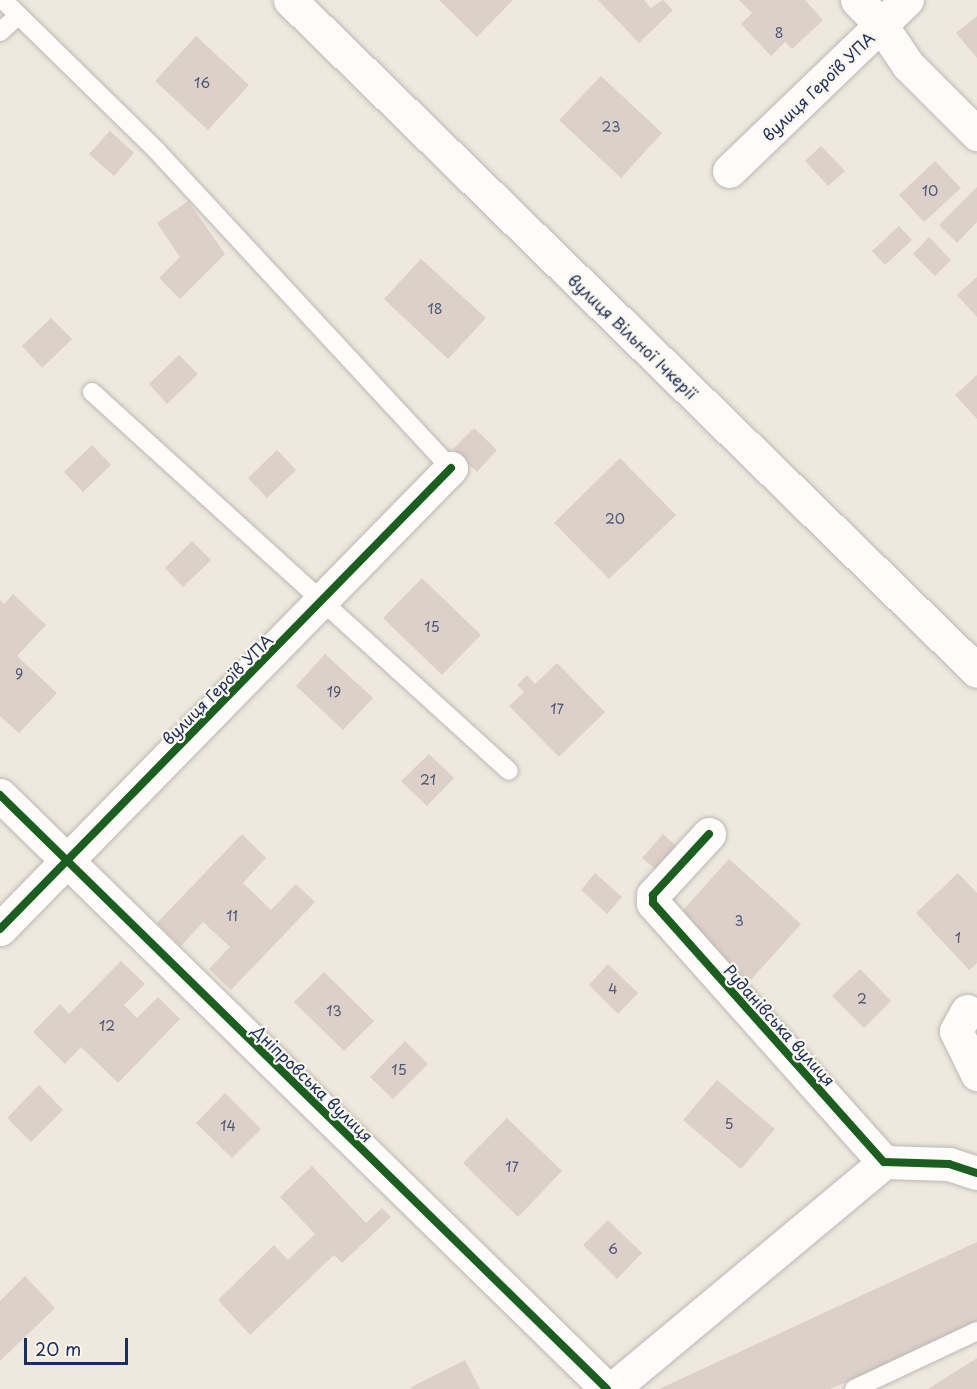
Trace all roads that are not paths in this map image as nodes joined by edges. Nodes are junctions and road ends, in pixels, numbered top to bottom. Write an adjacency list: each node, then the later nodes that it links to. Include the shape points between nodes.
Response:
1 (3, 0): 5 (lane)
2 (290, 0): 13 (street, вулиця Вільної Ічкерії)
3 (857, 0): 6 (street)
4 (907, 0): 6 (street, вулиця Героїв УПА)
5 (19, 15): 7 (lane); 11 (lane, via 157,150)
6 (881, 25): 8 (street, via 908,65); 9 (street, вулиця Героїв УПА)
7 (0, 32)
8 (977, 134)
9 (729, 171)
10 (92, 392): 12 (lane)
11 (451, 468): 12 (street, вулиця Героїв УПА)
12 (323, 601): 14 (lane); 17 (street, вулиця Героїв УПА)
13 (977, 671)
14 (509, 771)
15 (0, 795): 17 (street, Дніпровська вулиця)
16 (709, 834): 21 (street, Руданівська вулиця, via 653,895 653,903)
17 (67, 861): 18 (street, вулиця Героїв УПА); 24 (street, Дніпровська вулиця)
18 (0, 929)
19 (967, 1011): 20 (street, via 956,1031)
20 (977, 1074)
21 (884, 1162): 22 (street, via 949,1164); 25 (street)
22 (977, 1173)
23 (977, 1331): 26 (lane)
24 (607, 1389)
25 (612, 1389)
26 (854, 1389)

